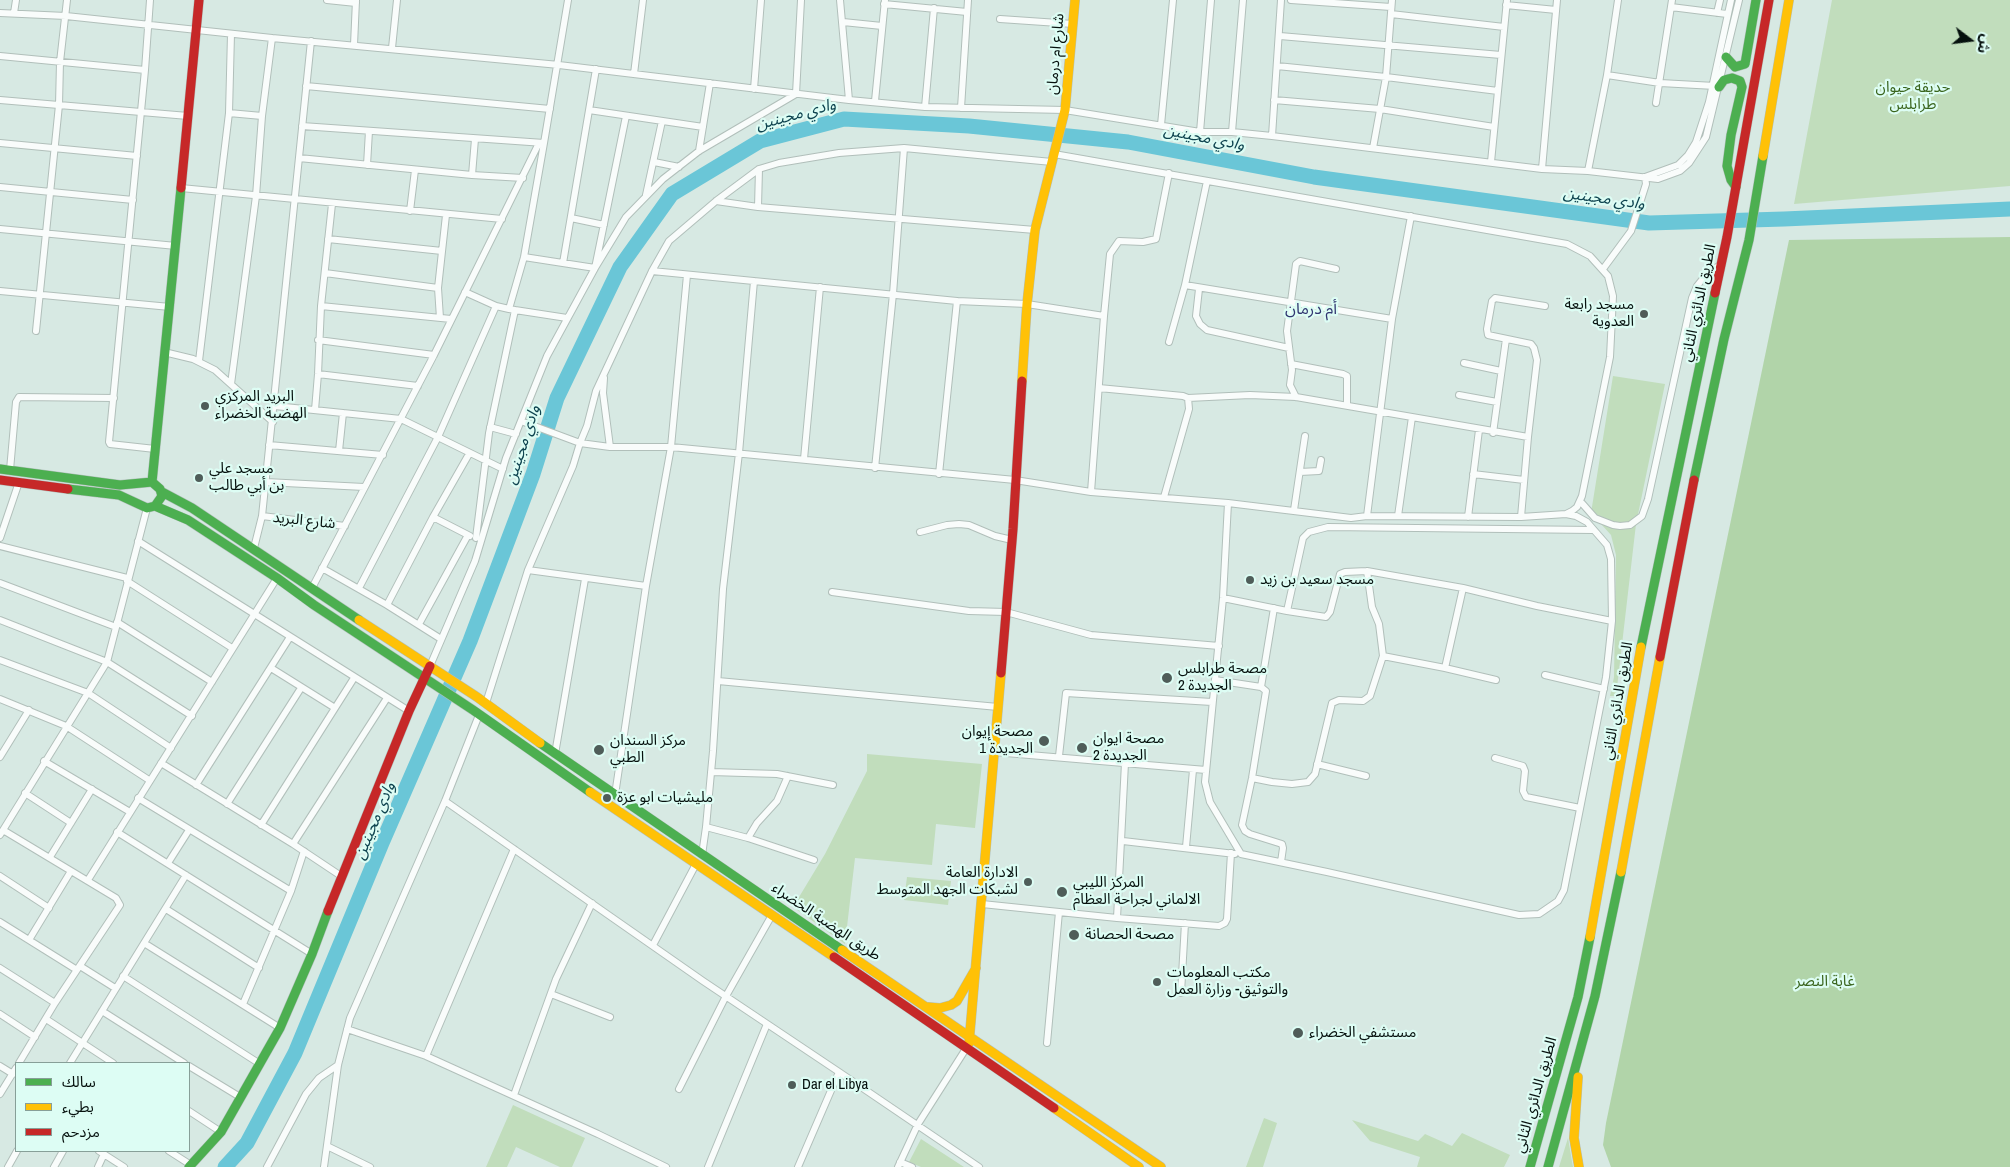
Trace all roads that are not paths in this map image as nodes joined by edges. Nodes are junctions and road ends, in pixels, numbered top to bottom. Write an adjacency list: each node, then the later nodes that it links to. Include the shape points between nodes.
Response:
1 (16, 0): 36 (street)
2 (67, 0): 39 (street)
3 (150, 0): 43 (street)
4 (199, 0): 46 (main road)
5 (327, 0): 27 (street)
6 (397, 0): 53 (street)
7 (568, 0): 58 (street)
8 (643, 0): 62 (street)
9 (761, 0): 69 (street)
10 (801, 0): 71 (street)
11 (840, 0): 41 (street)
12 (968, 0): 34 (street)
13 (1075, 0): 42 (main road, شارع ام درمان)
14 (1174, 0): 90 (street)
15 (1210, 0): 95 (street)
16 (1243, 0): 96 (street)
17 (1281, 0): 48 (street)
18 (1291, 0): 31 (street)
19 (1557, 0): 33 (street)
20 (1618, 0): 63 (street)
21 (1720, 0): 37 (street)
22 (1731, 0): 38 (street)
23 (1739, 0): 56 (street)
24 (1756, 0): 56 (main road, via 1746,64 1736,67)
25 (1769, 0): 123 (main road)
26 (1789, 0): 413 (main road, الطريق الدائري الثاني, via 1749,240 1724,339 1684,528 1609,934)
27 (356, 2): 51 (street)
28 (884, 2): 32 (street); 44 (street)
29 (1506, 3): 33 (street); 45 (street)
30 (1671, 3): 37 (street); 66 (street)
31 (1392, 7): 45 (street); 52 (street)
32 (934, 8): 34 (street); 78 (street)
33 (1556, 10): 113 (street)
34 (967, 12): 79 (street)
35 (0, 13): 36 (street)
36 (14, 13): 39 (street)
37 (1717, 13): 38 (street)
38 (1727, 14): 68 (street)
39 (66, 16): 43 (street); 57 (street)
40 (1000, 18): 42 (street)
41 (843, 22): 44 (street); 73 (street)
42 (1073, 24): 85 (main road, شارع ام درمان)
43 (149, 25): 46 (street); 60 (street)
44 (882, 26): 75 (street)
45 (1504, 27): 54 (street)
46 (196, 30): 47 (street); 86 (main road)
47 (231, 34): 49 (street); 84 (street)
48 (1280, 36): 52 (street); 59 (street)
49 (272, 38): 50 (street); 87 (street)
50 (311, 41): 51 (street); 67 (street)
51 (354, 45): 53 (street)
52 (1388, 46): 54 (street); 64 (street)
53 (392, 48): 58 (street)
54 (1501, 55): 70 (street)
55 (0, 56): 57 (street)
56 (1726, 57): 68 (street)
57 (60, 62): 60 (street); 77 (street)
58 (559, 65): 61 (street); 80 (street)
59 (1277, 66): 64 (street); 74 (street)
60 (145, 70): 83 (street)
61 (596, 70): 62 (street); 82 (street)
62 (634, 74): 65 (street)
63 (1607, 75): 66 (street); 115 (street)
64 (1386, 77): 70 (street); 81 (street)
65 (710, 83): 69 (street); 92 (street)
66 (1660, 84): 68 (street); 76 (street)
67 (306, 86): 80 (street); 91 (street)
68 (1715, 86): 118 (street, via 1706,138 1689,162 1669,176 1658,179); 123 (main road, via 1732,78 1740,81 1742,87 1727,166)
69 (754, 88): 71 (street)
70 (1498, 91): 93 (street)
71 (796, 94): 73 (street); 104 (street)
72 (0, 100): 77 (street)
73 (850, 100): 75 (street)
74 (1274, 100): 81 (street); 97 (street)
75 (875, 101): 78 (street)
76 (1656, 103)
77 (59, 105): 83 (street); 103 (street)
78 (925, 106): 79 (street)
79 (961, 108): 85 (street)
80 (550, 109): 100 (street)
81 (1380, 109): 93 (street); 102 (street)
82 (588, 110): 88 (street); 136 (street)
83 (141, 112): 86 (street); 106 (street)
84 (229, 113): 87 (street); 125 (street)
85 (1065, 114): 90 (street); 105 (main road, شارع ام درمان)
86 (188, 116): 122 (main road)
87 (262, 116): 126 (street)
88 (626, 116): 89 (street); 139 (street)
89 (662, 121): 92 (street); 108 (street)
90 (1161, 125): 95 (street)
91 (302, 126): 94 (street); 107 (street)
92 (703, 127): 104 (street)
93 (1494, 127): 109 (street)
94 (369, 131): 98 (street); 110 (street)
95 (1200, 132): 96 (street)
96 (1232, 132): 97 (street)
97 (1272, 136): 102 (street)
98 (475, 138): 100 (street); 117 (street)
99 (0, 143): 103 (street)
100 (542, 143): 119 (street); 147 (street)
101 (904, 148): 105 (street); 112 (street, via 839,153); 138 (street)
102 (1373, 148): 109 (street)
103 (54, 149): 106 (street); 124 (street)
104 (699, 151): 111 (street)
105 (1054, 155): 116 (street); 141 (main road, شارع ام درمان)
106 (137, 156): 128 (street)
107 (299, 158): 110 (street); 129 (street)
108 (654, 162): 111 (street); 127 (street)
109 (1491, 162): 113 (street)
110 (367, 165): 114 (street)
111 (679, 167): 127 (street)
112 (759, 169): 130 (street); 132 (street)
113 (1542, 169): 115 (street)
114 (415, 170): 117 (street); 133 (street)
115 (1588, 171): 118 (street)
116 (1169, 174): 120 (street); 174 (street, via 1156,238 1143,242 1119,241 1110,254)
117 (472, 175): 119 (street)
118 (1645, 177): 152 (street, via 1646,184 1631,231)
119 (523, 178): 137 (street)
120 (1207, 181): 135 (street); 157 (street)
121 (0, 187): 124 (street)
122 (181, 188): 125 (street); 145 (main road)
123 (1736, 190): 149 (main road, الطريق الدائري الثاني)
124 (50, 192): 128 (street); 142 (street)
125 (218, 193): 126 (street); 186 (street)
126 (256, 196): 129 (street); 192 (street)
127 (646, 197): 150 (street, via 626,218)
128 (133, 200): 144 (street)
129 (295, 200): 131 (street); 201 (street)
130 (716, 202): 132 (street); 153 (street, via 669,241)
131 (332, 204): 133 (street); 143 (street)
132 (758, 207): 138 (street)
133 (410, 211): 134 (street)
134 (446, 214): 137 (street); 146 (street)
135 (1411, 216): 152 (street, via 1567,244 1584,252); 178 (street)
136 (571, 218): 139 (street); 148 (street)
137 (502, 219): 162 (street)
138 (899, 219): 141 (street); 163 (street)
139 (604, 225): 150 (street)
140 (0, 229): 142 (street)
141 (1035, 230): 168 (main road, شارع ام درمان)
142 (45, 234): 144 (street); 164 (street)
143 (328, 239): 146 (street); 154 (street)
144 (129, 241): 145 (street); 167 (street)
145 (176, 246): 172 (main road)
146 (442, 251): 159 (street)
147 (524, 257): 148 (street); 173 (street)
148 (563, 263): 150 (street)
149 (1722, 265): 245 (street, via 1705,276 1692,298 1652,500 1638,520 1620,526 1595,518); 453 (main road, الطريق الدائري الثاني, via 1645,622 1578,997)
150 (595, 268): 176 (street)
151 (1336, 269): 166 (street, via 1300,261 1296,264)
152 (1603, 269): 245 (street, via 1613,296 1610,357)
153 (652, 271): 155 (street); 191 (street)
154 (325, 273): 159 (street); 169 (street)
155 (687, 275): 156 (street); 219 (street)
156 (754, 281): 158 (street); 222 (street)
157 (1185, 285): 160 (street); 182 (street)
158 (820, 287): 163 (street); 225 (street)
159 (438, 288): 175 (street)
160 (1199, 289): 166 (street); 183 (street, via 1196,316 1207,330)
161 (0, 291): 164 (street)
162 (465, 292): 170 (street); 177 (street)
163 (893, 294): 165 (street); 228 (street)
164 (40, 295): 167 (street); 179 (street)
165 (957, 300): 168 (street); 233 (street)
166 (1290, 303): 178 (street); 183 (street, via 1287,331)
167 (123, 304): 172 (street); 197 (street)
168 (1028, 304): 174 (street); 236 (main road, شارع ام درمان)
169 (321, 306): 175 (street); 181 (street)
170 (496, 306): 173 (street); 214 (street)
171 (1545, 306): 180 (street, via 1493,299 1486,332)
172 (170, 307): 184 (main road)
173 (512, 309): 176 (street); 209 (street)
174 (1104, 316): 194 (street)
175 (440, 318): 177 (street)
176 (568, 318): 207 (street, via 547,356)
177 (451, 319): 185 (street)
178 (1392, 319): 204 (street)
179 (36, 331)
180 (1506, 339): 189 (street); 215 (street, via 1530,344 1537,360)
181 (318, 340): 185 (street); 190 (street)
182 (1169, 342)
183 (1290, 348): 187 (street)
184 (164, 352): 186 (street); 220 (main road)
185 (434, 355): 193 (street)
186 (199, 361): 192 (street)
187 (1291, 364): 196 (street, via 1290,385); 200 (street, via 1347,376)
188 (1464, 364): 189 (street)
189 (1501, 371): 199 (street)
190 (318, 374): 193 (street); 202 (street)
191 (604, 374): 216 (street); 218 (street, via 603,393)
192 (231, 384): 208 (street)
193 (418, 386): 206 (street)
194 (1099, 388): 198 (street); 243 (street)
195 (1459, 395): 199 (street)
196 (1296, 397): 198 (street); 200 (street)
197 (114, 398): 220 (street, via 109,443); 231 (street, via 18,396)
198 (1188, 398): 244 (street, via 1190,409)
199 (1496, 402): 211 (street)
200 (1347, 405): 204 (street)
201 (275, 406): 202 (street); 208 (street)
202 (315, 410): 203 (street)
203 (343, 413): 206 (street); 221 (street)
204 (1380, 413): 205 (street); 251 (street)
205 (1412, 417): 210 (street); 252 (street)
206 (401, 419): 214 (street); 224 (street)
207 (521, 421): 212 (street); 216 (street)
208 (273, 422): 217 (street)
209 (490, 427): 212 (street); 227 (street)
210 (1479, 430): 211 (street); 234 (street)
211 (1493, 433): 215 (street)
212 (516, 434): 230 (street)
213 (1305, 436): 232 (street)
214 (438, 437): 223 (street); 275 (street)
215 (1528, 437): 237 (street)
216 (580, 443): 218 (street); 267 (street)
217 (269, 445): 221 (street); 240 (street)
218 (610, 447): 219 (street)
219 (671, 447): 222 (street); 273 (street)
220 (155, 449): 239 (main road)
221 (339, 451): 224 (street)
222 (739, 453): 225 (street); 303 (street, via 723,589)
223 (469, 454): 227 (street); 253 (street)
224 (383, 455): 241 (street)
225 (804, 460): 228 (street)
226 (1321, 460): 232 (street, via 1319,471)
227 (485, 461): 230 (street); 261 (street)
228 (875, 468): 233 (street)
229 (0, 469): 231 (main road)
230 (502, 469): 261 (street)
231 (10, 470): 239 (main road, via 120,486)
232 (1300, 472): 248 (street)
233 (939, 474): 236 (street)
234 (1473, 474): 237 (street); 254 (street)
235 (0, 480): 238 (main road, طريق الهضبة الخضراء)
236 (1016, 480): 243 (street); 262 (main road, شارع ام درمان)
237 (1524, 480): 255 (street)
238 (19, 482): 247 (main road, طريق الهضبة الخضراء, via 119,495); 260 (street)
239 (148, 482): 242 (main road, via 158,486); 247 (main road, via 136,492)
240 (266, 482): 241 (street); 250 (street)
241 (364, 487): 256 (street)
242 (162, 492): 247 (main road, via 160,500); 265 (main road, طريق الهضبة الخضراء)
243 (1091, 492): 244 (street)
244 (1164, 497): 246 (street)
245 (1580, 501): 249 (street)
246 (1228, 503): 248 (street); 278 (street)
247 (147, 506): 263 (street); 269 (main road, طريق الهضبة الخضراء, via 188,520)
248 (1294, 510): 251 (street, via 1351,518)
249 (1566, 514): 255 (street); 257 (street, via 1581,519)
250 (262, 516): 256 (street, شارع البريد); 265 (street)
251 (1367, 516): 252 (street)
252 (1398, 516): 254 (street)
253 (433, 517): 259 (street); 279 (street)
254 (1468, 517): 255 (street)
255 (1521, 517)
256 (346, 526): 266 (street)
257 (1594, 530): 281 (street, via 1328,527 1309,532 1303,538); 285 (street, via 1611,554)
258 (920, 532): 262 (street, via 959,524)
259 (468, 535): 261 (street); 286 (street)
260 (0, 538)
261 (478, 540): 289 (street, via 466,584)
262 (1012, 540): 282 (main road, شارع ام درمان)
263 (138, 541): 271 (street); 283 (street)
264 (0, 546): 271 (street)
265 (254, 548): 274 (main road, طريق الهضبة الخضراء)
266 (322, 568): 274 (street); 275 (street)
267 (528, 570): 270 (street); 312 (street)
268 (1367, 571): 276 (street); 281 (street, via 1340,574 1326,617); 292 (street, via 1372,607 1379,624)
269 (277, 578): 283 (street); 300 (main road, طريق الهضبة الخضراء)
270 (585, 579): 273 (street); 322 (street)
271 (127, 580): 287 (street); 291 (street)
272 (0, 583): 287 (street)
273 (646, 586): 343 (street)
274 (312, 588): 296 (main road, طريق الهضبة الخضراء)
275 (359, 588): 279 (street)
276 (1462, 588): 285 (street); 297 (street)
277 (832, 592): 282 (street, via 969,611)
278 (1223, 598): 280 (street); 290 (street)
279 (387, 605): 286 (street)
280 (1274, 608): 281 (street); 305 (street)
281 (1287, 611)
282 (1006, 612): 290 (street, via 1090,635); 313 (main road, شارع ام درمان)
283 (253, 615): 288 (street); 291 (street)
284 (0, 620): 294 (street)
285 (1612, 621): 307 (street)
286 (419, 624): 289 (street)
287 (116, 625): 294 (street); 304 (street)
288 (290, 637): 295 (street); 299 (street)
289 (441, 639): 296 (street)
290 (1218, 646): 301 (street)
291 (232, 648): 304 (street)
292 (1382, 656): 297 (street); 329 (street, via 1368,699 1335,700 1332,703)
293 (0, 660): 308 (street)
294 (107, 662): 308 (street); 318 (street)
295 (271, 668): 306 (street); 339 (street)
296 (432, 668): 300 (main road); 312 (main road, طريق الهضبة الخضراء)
297 (1445, 668): 302 (street)
298 (1545, 675): 307 (street)
299 (354, 678): 309 (street); 314 (street)
300 (426, 679): 316 (main road); 317 (main road, طريق الهضبة الخضراء)
301 (1215, 680): 305 (street); 311 (street)
302 (1496, 680)
303 (718, 681): 313 (street); 333 (street)
304 (212, 682): 318 (street)
305 (1261, 687): 337 (street, via 1267,693)
306 (301, 688): 314 (street); 346 (street)
307 (1604, 688): 347 (street)
308 (88, 693): 319 (street); 320 (street)
309 (387, 698): 316 (street); 357 (street)
310 (0, 699): 315 (street)
311 (1212, 702): 323 (street, via 1066,693); 332 (street)
312 (486, 703): 322 (main road, طريق الهضبة الخضراء)
313 (998, 707): 321 (main road, شارع ام درمان)
314 (334, 708): 350 (street)
315 (29, 710): 319 (street); 324 (street)
316 (409, 711): 372 (main road)
317 (476, 712): 334 (main road, طريق الهضبة الخضراء); 345 (street)
318 (192, 716): 320 (street)
319 (66, 726): 326 (street); 338 (street)
320 (171, 748): 327 (street)
321 (994, 752): 323 (street); 376 (main road, شارع ام درمان)
322 (555, 754): 330 (main road, طريق الهضبة الخضراء)
323 (1059, 756): 328 (street)
324 (0, 757)
325 (1495, 758): 347 (street, via 1523,766 1526,797)
326 (44, 760): 341 (street); 342 (street)
327 (161, 763): 338 (street); 339 (street)
328 (1125, 763): 331 (street); 356 (street)
329 (1317, 764): 336 (street); 337 (street, via 1315,774 1303,783)
330 (575, 768): 334 (main road); 343 (main road, طريق الهضبة الخضراء)
331 (1193, 770): 332 (street); 358 (street)
332 (1206, 770): 362 (street, via 1206,792 1210,802)
333 (711, 772): 335 (street); 351 (street)
334 (568, 776): 368 (main road, طريق الهضبة الخضراء)
335 (788, 776): 340 (street); 355 (street, via 777,801)
336 (1366, 776)
337 (1252, 778): 366 (street, via 1242,827 1250,834 1282,844)
338 (149, 780): 344 (street)
339 (196, 785): 346 (street)
340 (832, 785)
341 (92, 790): 348 (street); 349 (street)
342 (25, 793): 349 (street); 353 (street)
343 (615, 795): 363 (main road, طريق الهضبة الخضراء)
344 (138, 798): 348 (street); 352 (street)
345 (445, 801): 359 (street); 407 (street)
346 (227, 804): 350 (street)
347 (1580, 808): 366 (street, via 1562,896 1539,914 1519,915)
348 (130, 812): 354 (street)
349 (71, 823): 364 (street)
350 (261, 824): 357 (street)
351 (706, 827): 355 (street); 363 (street)
352 (189, 830): 367 (street); 374 (street)
353 (2, 832): 364 (street)
354 (117, 832): 367 (street); 373 (street)
355 (748, 838): 365 (street)
356 (1122, 840): 358 (street); 381 (street)
357 (294, 844): 360 (street)
358 (1186, 847): 361 (street)
359 (514, 849): 375 (street); 414 (street)
360 (304, 851): 372 (street); 374 (street)
361 (1231, 854): 362 (street); 383 (street, via 1227,919 1216,926)
362 (1241, 854): 366 (street)
363 (702, 855): 400 (main road, طريق الهضبة الخضراء)
364 (50, 857): 369 (street)
365 (814, 860)
366 (1281, 862)
367 (168, 863): 370 (street)
368 (696, 864): 380 (main road, طريق الهضبة الخضراء); 387 (street)
369 (71, 871): 373 (street); 377 (street)
370 (186, 874): 378 (street); 384 (street)
371 (0, 876): 377 (street)
372 (341, 876): 388 (main road)
373 (88, 880): 390 (street, via 116,898 120,905)
374 (291, 892): 384 (street)
375 (592, 903): 387 (street); 396 (street)
376 (982, 904): 379 (street); 392 (main road, شارع ام درمان)
377 (49, 908): 385 (street)
378 (166, 908): 386 (street); 391 (street)
379 (1059, 912): 381 (street); 411 (street)
380 (772, 915): 397 (street); 412 (main road, طريق الهضبة الخضراء)
381 (1117, 918): 383 (street)
382 (0, 922): 385 (street)
383 (1185, 923): 395 (street)
384 (274, 931): 388 (street); 391 (street)
385 (29, 940): 390 (street)
386 (144, 942): 393 (street); 399 (street)
387 (653, 945): 397 (street)
388 (312, 954): 406 (main road)
389 (0, 968): 398 (street)
390 (78, 968): 394 (street); 398 (street)
391 (259, 968): 399 (street)
392 (976, 968): 400 (main road, via 957,1001 940,1008); 408 (main road, شارع ام درمان)
393 (123, 976): 394 (street); 419 (street)
394 (115, 988): 401 (street)
395 (1181, 993)
396 (551, 994): 403 (street); 427 (street)
397 (726, 996): 405 (street); 425 (street)
398 (56, 1003): 404 (street)
399 (243, 1004): 406 (street)
400 (927, 1007): 408 (main road, طريق الهضبة الخضراء)
401 (102, 1011): 410 (street); 418 (street)
402 (0, 1014): 409 (street)
403 (610, 1017)
404 (46, 1019): 409 (street); 410 (street)
405 (768, 1024): 424 (street); 447 (street)
406 (280, 1028): 419 (main road)
407 (347, 1029): 414 (street); 420 (street)
408 (970, 1036): 412 (main road, شارع ام درمان); 452 (main road, طريق الهضبة الخضراء)
409 (35, 1037): 415 (street)
410 (82, 1042): 416 (street); 417 (street)
411 (1046, 1043)
412 (967, 1047): 430 (street); 451 (main road, طريق الهضبة الخضراء)
413 (1580, 1051): 454 (main road, الطريق الدائري الثاني); 455 (main road, via 1574,1138)
414 (426, 1056): 427 (street)
415 (20, 1062)
416 (71, 1062)
417 (112, 1062)
418 (182, 1062)
419 (260, 1064): 428 (main road)
420 (338, 1065): 432 (street); 443 (street, via 319,1078 306,1094)
421 (0, 1066): 423 (street)
422 (190, 1067): 428 (street)
423 (14, 1070): 426 (street)
424 (839, 1072): 430 (street); 448 (street)
425 (679, 1089)
426 (0, 1094)
427 (514, 1095): 446 (street)
428 (240, 1098): 431 (main road)
429 (190, 1113): 431 (street)
430 (918, 1124): 437 (street); 450 (street)
431 (221, 1132): 438 (main road)
432 (327, 1146): 444 (street); 445 (street)
433 (17, 1152): 439 (street)
434 (62, 1152): 440 (street)
435 (102, 1152): 441 (street); 442 (street)
436 (170, 1152): 438 (street)
437 (899, 1164): 449 (street)
438 (190, 1166)
439 (8, 1167)
440 (54, 1167)
441 (98, 1167)
442 (124, 1167)
443 (267, 1167)
444 (324, 1167)
445 (370, 1167)
446 (666, 1167)
447 (708, 1167)
448 (798, 1167)
449 (912, 1167)
450 (979, 1167)
451 (1139, 1167)
452 (1162, 1167)
453 (1530, 1167)
454 (1548, 1167)
455 (1579, 1167)

